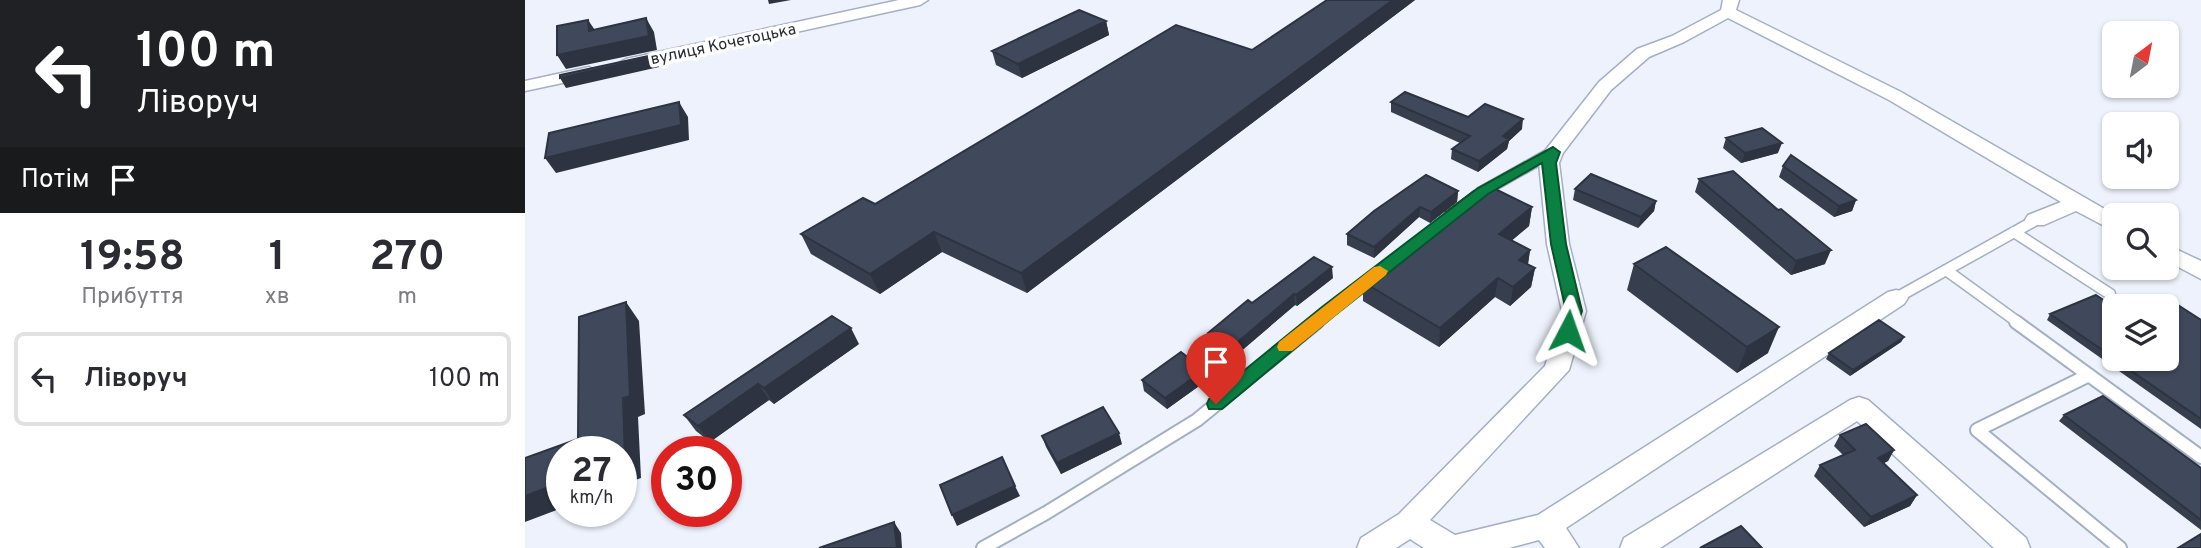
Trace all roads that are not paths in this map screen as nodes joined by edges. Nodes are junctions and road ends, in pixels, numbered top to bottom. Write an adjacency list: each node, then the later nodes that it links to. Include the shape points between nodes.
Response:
1 (920, 0): 3 (street, вулиця Кочетоцька)
2 (1729, 6): 4 (street, via 1678,39 1643,53 1605,86); 6 (street, via 1895,96)
3 (525, 86)
4 (1553, 152): 5 (lane); 18 (street, via 1549,163 1558,244 1574,311 1556,370)
5 (1471, 200)
6 (2076, 203): 7 (street); 8 (street)
7 (2102, 217)
8 (2036, 220): 9 (lane)
9 (2014, 232): 12 (lane); 14 (lane)
10 (2179, 259): 13 (street)
11 (1383, 269): 20 (lane, via 1197,420)
12 (1946, 270): 15 (lane); 16 (lane)
13 (2201, 271)
14 (2110, 293)
15 (1896, 298): 19 (street)
16 (2089, 375): 17 (lane); 26 (lane, via 1977,430)
17 (2201, 457)
18 (1409, 523): 21 (street); 22 (street)
19 (1555, 537): 23 (street)
20 (983, 548)
21 (1372, 548)
22 (1450, 548)
23 (1456, 548)
24 (1635, 548): 25 (street, via 1859,407)
25 (2015, 548)
26 (2120, 548)

